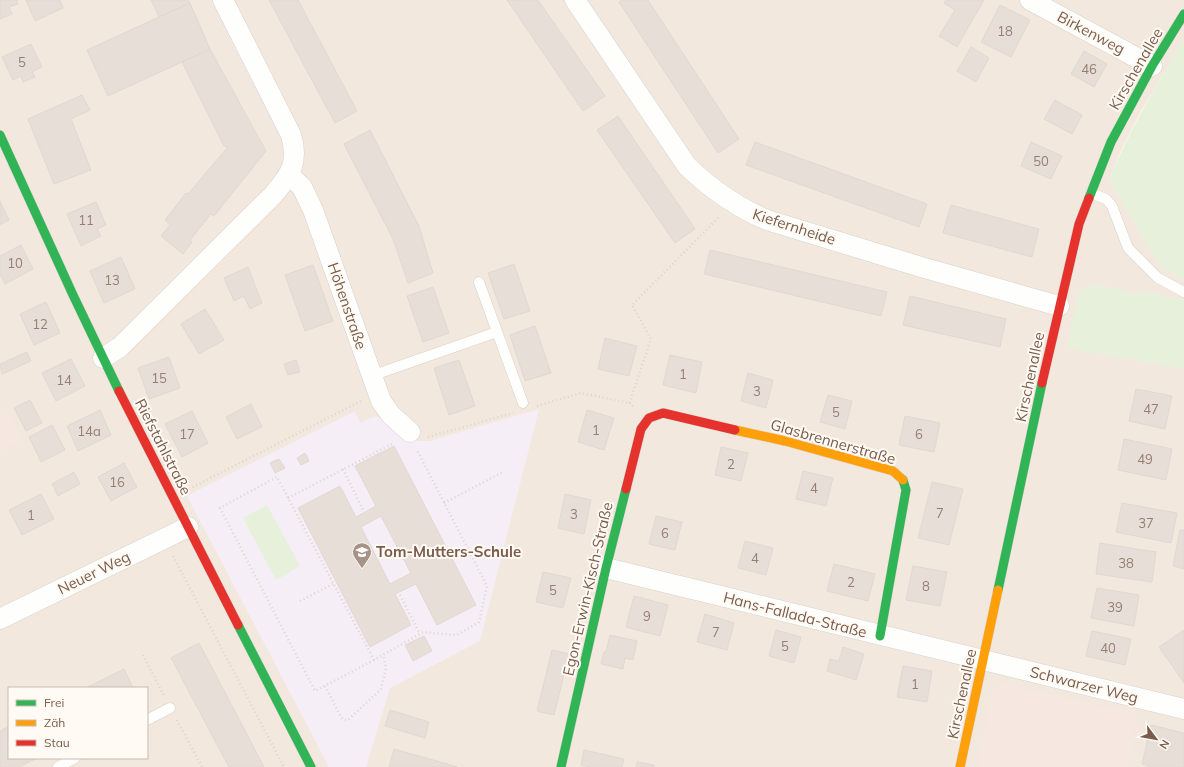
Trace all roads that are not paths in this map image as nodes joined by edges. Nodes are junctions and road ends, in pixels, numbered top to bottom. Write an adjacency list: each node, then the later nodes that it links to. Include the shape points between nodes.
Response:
1 (223, 0): 7 (street, via 291,135 295,152)
2 (575, 0): 11 (street, Kiefernheide, via 687,166 730,202 767,220)
3 (1030, 0): 5 (street, Birkenweg)
4 (1184, 14): 5 (street, Kirschenallee)
5 (1152, 66): 8 (street, Kirschenallee, via 1111,142)
6 (2, 147): 13 (street, Riefstahlstraße)
7 (289, 175): 13 (street, via 273,195 120,347); 14 (street, Höhenstraße, via 302,187 313,210)
8 (1091, 193): 10 (lane, via 1106,199 1112,206 1128,248 1158,278); 11 (street, Kirschenallee, via 1079,224)
9 (479, 282): 12 (lane)
10 (1184, 292)
11 (1059, 306): 22 (street, Kirschenallee)
12 (497, 332): 14 (lane); 15 (lane)
13 (103, 358): 18 (street, Riefstahlstraße)
14 (371, 376): 17 (street, Höhenstraße, via 384,407)
15 (523, 403)
16 (646, 419): 19 (street, Egon-Erwin-Kisch-Straße, via 641,429); 21 (street, Glasbrennerstraße, via 653,414 663,413 785,442 892,471 900,476 905,481 906,490)
17 (408, 439)
18 (188, 527): 20 (street, Neuer Weg); 28 (street, Riefstahlstraße)
19 (606, 568): 21 (street, Hans-Fallada-Straße); 29 (street, Egon-Erwin-Kisch-Straße)
20 (0, 619)
21 (880, 636): 22 (street, Hans-Fallada-Straße)
22 (984, 660): 24 (street, Schwarzer Weg); 30 (street, Kirschenallee)
23 (170, 708): 25 (lane)
24 (1184, 709)
25 (148, 719)
26 (73, 759): 27 (lane)
27 (58, 767)
28 (311, 767)
29 (561, 767)
30 (960, 767)

